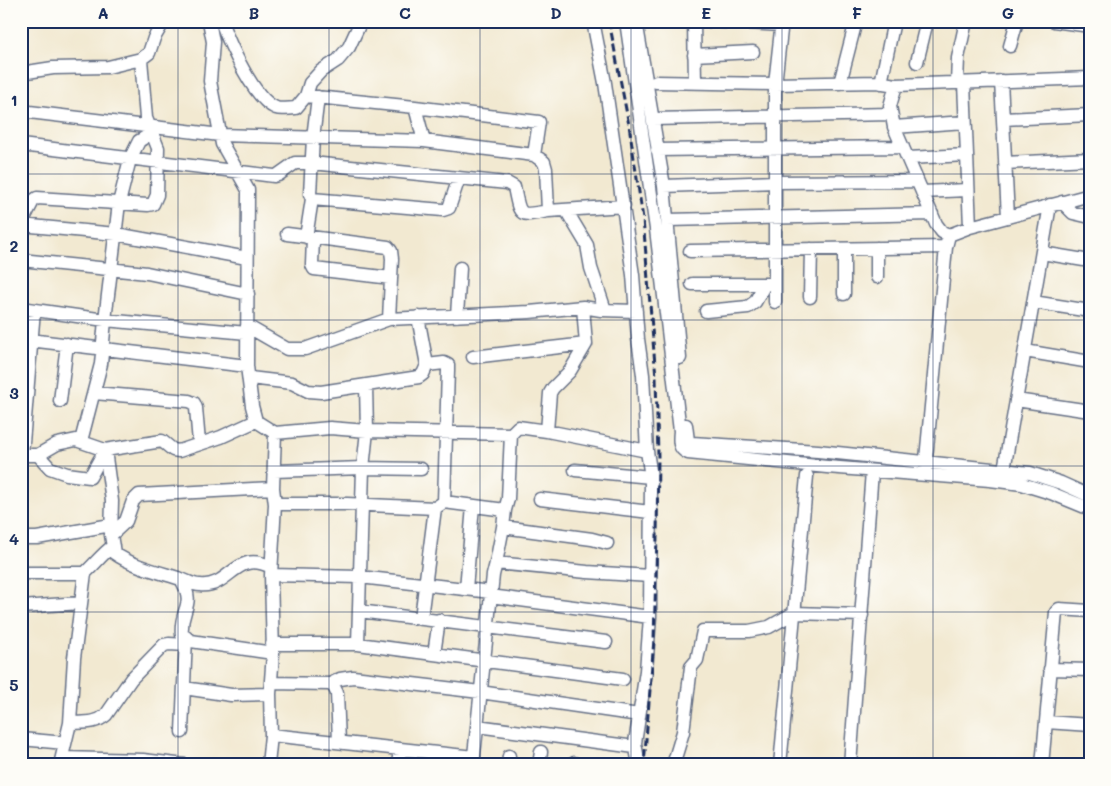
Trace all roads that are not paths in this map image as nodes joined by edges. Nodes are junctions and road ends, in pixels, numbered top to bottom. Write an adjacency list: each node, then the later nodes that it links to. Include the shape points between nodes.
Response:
1 (164, 21): 21 (street, via 149,53)
2 (208, 21): 43 (street, via 213,42 210,81)
3 (221, 21): 33 (street, via 229,44 264,100 277,109 296,108)
4 (361, 21): 33 (street, via 349,47 310,83)
5 (594, 21): 67 (street)
6 (626, 21): 134 (street)
7 (636, 21): 38 (street)
8 (694, 21): 20 (street)
9 (708, 21): 16 (street)
10 (856, 21): 28 (street)
11 (894, 21): 29 (street)
12 (927, 21): 22 (street)
13 (966, 21): 30 (street, via 958,58)
14 (1017, 21): 18 (street)
15 (1054, 21): 17 (street)
16 (782, 23): 31 (street)
17 (1090, 26)
18 (1010, 46)
19 (753, 52): 20 (street)
20 (694, 55): 27 (street)
21 (141, 59): 23 (street, via 108,67 53,68); 42 (street)
22 (918, 62)
23 (21, 73)
24 (1090, 78): 25 (street)
25 (1001, 81): 30 (street); 39 (street)
26 (656, 82): 27 (street)
27 (694, 83): 31 (street)
28 (840, 83): 29 (street); 31 (street)
29 (881, 83): 32 (street)
30 (960, 83): 32 (street); 41 (street)
31 (775, 84): 37 (street)
32 (896, 85): 40 (street, via 890,106)
33 (312, 97): 34 (street); 44 (street)
34 (415, 107): 45 (street); 50 (street, via 539,122)
35 (21, 111): 42 (street)
36 (1090, 115): 39 (street)
37 (775, 116): 38 (street); 40 (street); 47 (street)
38 (653, 119): 48 (street)
39 (1003, 119): 56 (street)
40 (893, 121): 41 (street); 49 (street)
41 (965, 122): 51 (street)
42 (150, 130): 43 (street); 52 (street, via 139,141); 54 (street, via 157,144)
43 (220, 135): 44 (street); 57 (street)
44 (313, 138): 45 (street); 55 (street)
45 (424, 140): 50 (street)
46 (21, 145): 52 (street)
47 (775, 149): 48 (street); 49 (street); 59 (street)
48 (657, 150): 60 (street)
49 (906, 153): 51 (street); 61 (street)
50 (534, 155): 69 (street, via 544,162 546,169)
51 (967, 155): 62 (street)
52 (130, 159): 54 (street); 65 (street)
53 (1090, 159): 56 (street)
54 (158, 162): 57 (street); 65 (street, via 157,195 152,204)
55 (312, 163): 57 (street, via 295,163 274,176); 58 (street); 64 (street)
56 (1005, 163): 72 (street)
57 (239, 172): 87 (street, via 248,190)
58 (459, 178): 64 (street, via 450,208 443,210); 69 (street, via 508,183 514,187 519,209 524,214)
59 (775, 182): 60 (street); 61 (street); 71 (street)
60 (664, 186): 74 (street)
61 (919, 186): 62 (street); 70 (street)
62 (968, 190): 76 (street)
63 (1090, 195): 66 (street)
64 (312, 199): 79 (street)
65 (119, 203): 75 (street, via 37,198); 77 (street)
66 (1056, 204): 72 (street); 73 (street); 86 (street)
67 (624, 206): 68 (street); 104 (street)
68 (566, 210): 69 (street); 103 (street, via 587,245)
69 (548, 211)
70 (932, 214): 71 (street); 80 (street)
71 (775, 217): 74 (street); 83 (street)
72 (1008, 217): 76 (street)
73 (1090, 217)
74 (667, 220): 134 (street)
75 (21, 224): 77 (street)
76 (970, 227): 80 (street)
77 (116, 234): 87 (street); 91 (street)
78 (287, 234): 79 (street)
79 (310, 237): 93 (street, via 314,269); 93 (street, via 388,247 392,259)
80 (948, 241): 81 (street); 143 (street)
81 (877, 248): 82 (street); 92 (street)
82 (844, 249): 84 (street); 97 (street)
83 (775, 250): 84 (street); 85 (street); 95 (street)
84 (811, 250): 98 (street)
85 (690, 251)
86 (1042, 253): 89 (street); 100 (street)
87 (247, 258): 96 (street)
88 (21, 260): 91 (street)
89 (1090, 261)
90 (460, 268): 107 (street)
91 (112, 270): 96 (street, via 147,273); 110 (street)
92 (877, 277)
93 (391, 278): 109 (street)
94 (692, 284): 95 (street)
95 (770, 284): 99 (street); 105 (street, via 751,306)
96 (248, 294): 111 (street)
97 (844, 294)
98 (810, 297)
99 (775, 302)
100 (1033, 302): 106 (street); 116 (street)
101 (583, 307): 103 (street); 107 (street); 114 (street)
102 (28, 309): 110 (street); 112 (street)
103 (605, 310): 104 (street)
104 (636, 311): 137 (street)
105 (706, 311)
106 (1090, 311)
107 (457, 316): 108 (street)
108 (418, 318): 109 (street); 119 (street)
109 (389, 319): 111 (street, via 295,350)
110 (105, 320): 111 (street); 115 (street)
111 (247, 330): 120 (street)
112 (26, 339): 113 (street); 138 (street)
113 (67, 344): 115 (street); 124 (street)
114 (586, 344): 117 (street); 128 (street, via 550,393)
115 (103, 348): 120 (street); 122 (street)
116 (1025, 351): 118 (street); 123 (street)
117 (473, 357)
118 (1090, 362)
119 (427, 366): 121 (street, via 419,377); 129 (street, via 448,365)
120 (248, 372): 121 (street, via 313,392); 126 (street)
121 (366, 385): 127 (street)
122 (94, 393): 132 (street); 133 (street, via 194,403)
123 (1016, 400): 125 (street); 145 (street)
124 (60, 401)
125 (1090, 411)
126 (256, 421): 130 (street); 133 (street)
127 (367, 431): 129 (street); 130 (street, via 330,428); 140 (street)
128 (547, 431): 131 (street, via 518,427); 137 (street)
129 (447, 432): 131 (street); 155 (street)
130 (275, 433): 146 (street)
131 (511, 434): 158 (street)
132 (81, 441): 135 (street); 139 (street, via 66,441)
133 (199, 443): 135 (street, via 179,451 162,441)
134 (687, 446): 136 (street); 142 (street, via 688,453)
135 (105, 450): 139 (street, via 90,477 50,468); 161 (street, via 112,501)
136 (812, 450): 142 (street); 143 (street)
137 (647, 451): 148 (street)
138 (22, 455): 139 (street)
139 (38, 455)
140 (363, 468): 141 (street); 146 (street); 154 (street)
141 (422, 469)
142 (809, 469): 147 (street); 178 (street)
143 (926, 469): 145 (street); 147 (street); 150 (street)
144 (575, 470): 148 (street)
145 (1004, 470): 150 (street, via 1030,473)
146 (274, 471): 149 (street)
147 (872, 471): 179 (street)
148 (651, 478): 159 (street)
149 (273, 488): 153 (street); 161 (street, via 139,495 132,501 126,521)
150 (1069, 493): 151 (street); 157 (street)
151 (1090, 496)
152 (540, 499): 159 (street)
153 (275, 504): 154 (street); 165 (street)
154 (363, 505): 155 (street); 168 (street)
155 (440, 505): 156 (street); 171 (street)
156 (473, 506): 158 (street); 172 (street)
157 (1090, 509)
158 (505, 510): 160 (street)
159 (650, 512): 169 (street)
160 (503, 527): 163 (street); 164 (street)
161 (112, 535): 162 (street); 167 (street, via 95,564); 170 (street, via 114,553 120,557)
162 (21, 538)
163 (607, 542)
164 (496, 563): 169 (street); 173 (street)
165 (271, 571): 168 (street); 170 (street, via 261,562 246,562 214,584 193,584); 189 (street)
166 (21, 573): 167 (street)
167 (85, 573): 174 (street)
168 (360, 576): 171 (street); 176 (street)
169 (650, 576): 180 (street)
170 (181, 579): 185 (street, via 188,591 188,604 181,624)
171 (426, 584): 172 (street); 181 (street)
172 (466, 589): 173 (street)
173 (491, 594): 180 (street); 183 (street)
174 (81, 603): 175 (street); 201 (street)
175 (21, 607)
176 (359, 611): 181 (street); 187 (street)
177 (1090, 611): 192 (street, via 1057,610)
178 (794, 613): 179 (street); 184 (street); 188 (street)
179 (862, 615): 220 (street)
180 (650, 617): 199 (street)
181 (421, 618): 182 (street)
182 (439, 620): 183 (street); 190 (street)
183 (487, 626): 186 (street); 191 (street)
184 (769, 627): 188 (street, via 782,632); 218 (street, via 749,631 703,631 697,660 691,667 683,732)
185 (186, 641): 189 (street); 196 (street); 201 (street, via 164,645 131,679 101,719)
186 (606, 642)
187 (358, 644): 189 (street); 190 (street)
188 (791, 644): 219 (street)
189 (273, 649): 197 (street)
190 (434, 654): 191 (street)
191 (483, 660): 194 (street); 198 (street)
192 (1050, 669): 193 (street); 200 (street)
193 (1090, 670)
194 (623, 678)
195 (330, 684): 197 (street); 198 (street, via 354,677); 207 (street, via 337,693)
196 (184, 688): 197 (street, via 231,695); 204 (street)
197 (271, 688): 205 (street)
198 (480, 692): 199 (street); 203 (street)
199 (639, 715): 209 (street)
200 (1046, 722): 202 (street); 221 (street)
201 (70, 723): 208 (street)
202 (1090, 725)
203 (476, 726): 209 (street); 212 (street)
204 (182, 732)
205 (271, 735): 207 (street); 215 (street)
206 (21, 739): 208 (street)
207 (339, 742): 210 (street)
208 (65, 743): 211 (street)
209 (635, 747): 217 (street)
210 (400, 749): 212 (street); 216 (street)
211 (61, 761): 213 (street)
212 (474, 761)
213 (106, 762): 214 (street, via 143,760)
214 (185, 765)
215 (268, 765)
216 (398, 765)
217 (639, 765)
218 (673, 765)
219 (780, 765)
220 (850, 765)
221 (1042, 765)

